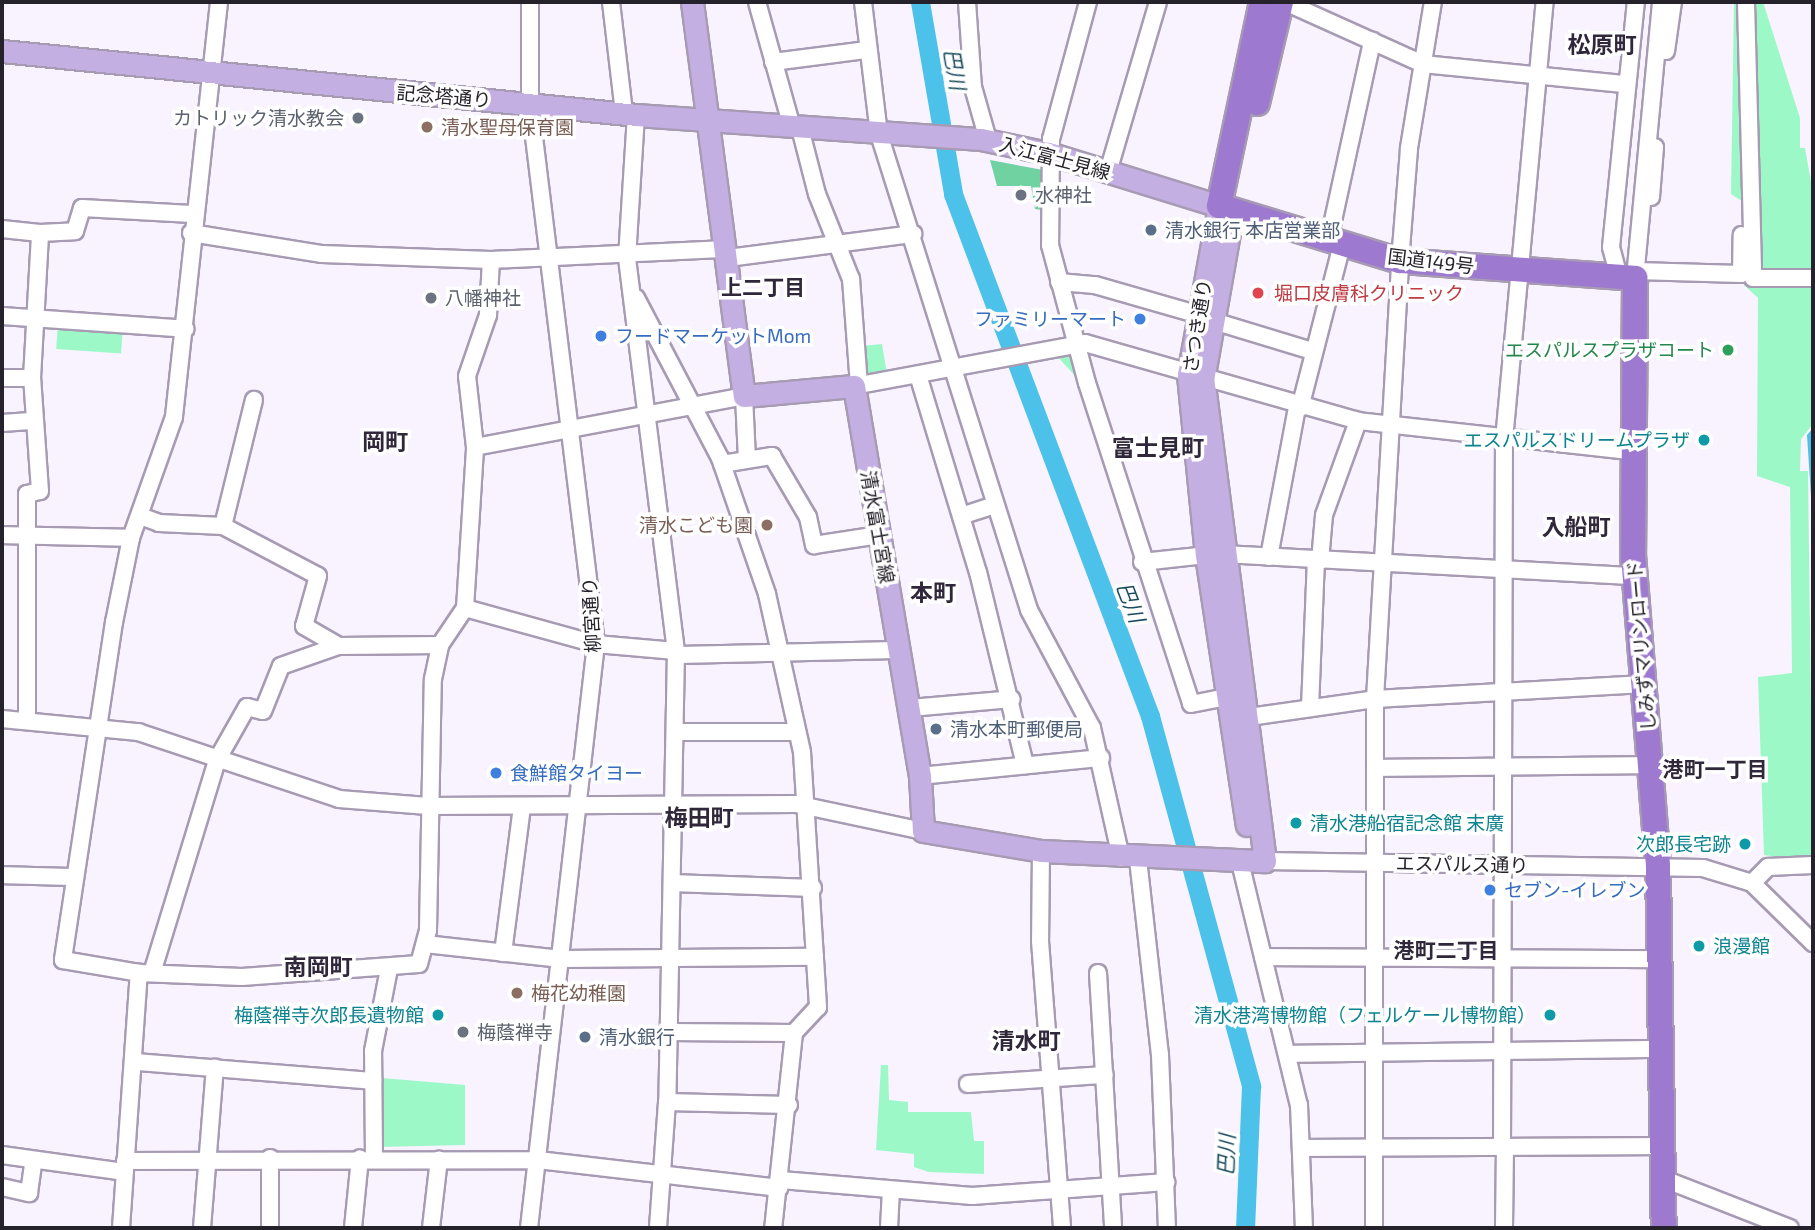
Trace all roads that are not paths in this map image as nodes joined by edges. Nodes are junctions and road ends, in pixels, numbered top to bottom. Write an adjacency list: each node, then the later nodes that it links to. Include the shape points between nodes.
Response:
1 (219, 2): 24 (street)
2 (530, 2): 27 (street, 柳宮通り)
3 (611, 2): 28 (street)
4 (692, 2): 29 (main road)
5 (757, 2): 22 (street)
6 (863, 2): 20 (street)
7 (967, 2): 32 (street, via 974,88)
8 (1088, 2): 33 (street)
9 (1158, 2): 34 (street)
10 (1262, 2): 36 (highway, さつき通り)
11 (1283, 2): 19 (street); 36 (highway, さつき通り)
12 (1433, 2): 23 (street)
13 (1545, 2): 25 (street)
14 (1636, 2): 26 (street)
15 (1646, 2): 51 (street, しみずマリンロード, via 1631,107)
16 (1661, 2): 38 (street, しみずマリンロード)
17 (1673, 2): 38 (street, via 1652,194)
18 (1746, 2): 52 (street, via 1753,278)
19 (1371, 41): 23 (street); 43 (street)
20 (867, 50): 22 (street); 31 (street)
21 (2, 51): 24 (main road, 記念塔通り)
22 (773, 62): 30 (street)
23 (1423, 64): 25 (street); 49 (street)
24 (213, 75): 27 (main road, 記念塔通り); 37 (street)
25 (1539, 75): 26 (street); 50 (street)
26 (1623, 84): 51 (street, via 1611,247)
27 (530, 104): 28 (main road, 記念塔通り); 48 (street, 柳宮通り)
28 (630, 114): 29 (main road, 記念塔通り); 46 (street)
29 (710, 120): 30 (main road, 記念塔通り); 45 (main road)
30 (796, 127): 31 (main road, 記念塔通り); 44 (street, via 817,194)
31 (883, 135): 32 (main road, 入江富士見線); 42 (street)
32 (984, 140): 33 (main road, 入江富士見線)
33 (1048, 153): 34 (main road, 入江富士見線); 53 (street, via 1046,217)
34 (1108, 172): 36 (main road, 入江富士見線)
35 (1742, 197): 51 (street, via 1741,274)
36 (1226, 208): 43 (highway, 国道149号); 56 (main road, さつき通り)
37 (192, 215): 40 (street, via 82,208 75,231); 41 (street)
38 (1639, 226): 51 (street, しみずマリンロード)
39 (2, 229): 40 (street)
40 (40, 233): 57 (street)
41 (191, 233): 47 (street, via 322,254); 58 (street)
42 (913, 234): 44 (street); 61 (street)
43 (1335, 241): 49 (highway, 国道149号); 60 (street)
44 (842, 246): 45 (street); 66 (street, via 854,298)
45 (727, 253): 46 (street); 67 (main road)
46 (627, 258): 48 (street); 54 (street)
47 (491, 260): 48 (street); 78 (street, via 488,314 467,376)
48 (551, 260): 75 (street, 柳宮通り)
49 (1399, 261): 50 (highway, 国道149号); 76 (street)
50 (1520, 270): 51 (highway, 国道149号); 77 (street)
51 (1630, 275): 79 (highway, しみずマリンロード)
52 (1813, 278)
53 (1059, 282): 56 (street, via 1094,285); 59 (street)
54 (631, 287): 69 (street); 71 (street)
55 (2, 316): 57 (street)
56 (1203, 317): 60 (street); 63 (main road, さつき通り)
57 (32, 318): 58 (street); 65 (street)
58 (186, 329): 83 (street, via 168,448)
59 (1075, 343): 61 (street); 63 (street); 93 (street)
60 (1312, 351): 70 (street)
61 (954, 367): 62 (street); 82 (street)
62 (918, 375): 66 (street); 84 (street)
63 (1196, 377): 70 (street); 90 (main road, さつき通り)
64 (2, 378): 65 (street)
65 (32, 378): 72 (street)
66 (857, 385): 67 (main road); 86 (main road, 清水富士宮線)
67 (744, 396): 69 (street); 80 (street)
68 (254, 400): 85 (street)
69 (686, 402): 71 (street); 81 (street)
70 (1298, 407): 73 (street); 91 (street)
71 (643, 410): 75 (street); 103 (street)
72 (33, 421): 74 (street); 88 (street, via 40,491 27,494)
73 (1358, 421): 76 (street); 92 (street, via 1324,515)
74 (2, 423)
75 (570, 425): 78 (street); 99 (street, 柳宮通り)
76 (1390, 427): 77 (street); 94 (street)
77 (1504, 440): 79 (street); 95 (street)
78 (475, 447): 97 (street)
79 (1623, 450): 96 (highway, しみずマリンロード)
80 (747, 459): 81 (street); 86 (street, via 772,456 808,517 814,545)
81 (722, 464): 101 (street)
82 (995, 505): 84 (street); 116 (street, via 1029,610 1078,695)
83 (140, 516): 85 (street, via 159,523); 89 (street)
84 (961, 516): 106 (street)
85 (223, 526): 100 (street, via 318,576 304,626)
86 (879, 535): 102 (main road, 清水富士宮線)
87 (2, 536): 88 (street)
88 (27, 536): 89 (street); 112 (street)
89 (131, 538): 113 (street)
90 (1215, 555): 91 (street); 93 (street); 108 (main road, さつき通り)
91 (1269, 557): 92 (street)
92 (1318, 561): 94 (street); 110 (street)
93 (1142, 562): 108 (street, via 1191,704)
94 (1383, 565): 95 (street); 107 (street)
95 (1504, 572): 96 (street); 105 (street)
96 (1629, 576): 104 (highway, しみずマリンロード)
97 (465, 608): 98 (street); 99 (street)
98 (440, 645): 100 (street); 124 (street)
99 (596, 645): 103 (street); 127 (street, 柳宮通り)
100 (338, 646): 117 (street, via 281,666 262,711 247,707)
101 (781, 648): 102 (street, via 827,656); 103 (street); 115 (street)
102 (899, 649): 109 (main road, 清水富士宮線)
103 (676, 653): 114 (street)
104 (1638, 684): 105 (street); 119 (highway, しみずマリンロード)
105 (1504, 692): 107 (street); 121 (street)
106 (1012, 699): 109 (street); 118 (street)
107 (1375, 699): 110 (street); 120 (street)
108 (1238, 706): 110 (street); 131 (main road, さつき通り)
109 (910, 708): 122 (main road, 清水富士宮線)
110 (1310, 708)
111 (2, 719): 112 (street)
112 (27, 720): 113 (street)
113 (99, 725): 117 (street); 137 (street)
114 (675, 732): 115 (street); 123 (street)
115 (796, 732): 125 (street)
116 (1101, 758): 118 (street); 130 (street)
117 (217, 760): 124 (street, via 339,799); 153 (street)
118 (1025, 765): 122 (street)
119 (1644, 765): 121 (street); 135 (highway, しみずマリンロード)
120 (1375, 768): 121 (street); 132 (street)
121 (1503, 770): 133 (street)
122 (920, 776): 128 (main road, 清水富士宮線)
123 (674, 805): 125 (street); 127 (street); 138 (street)
124 (428, 806): 126 (street); 142 (street)
125 (807, 806): 128 (street); 140 (street)
126 (522, 807): 127 (street); 143 (street)
127 (579, 807): 146 (street, 柳宮通り)
128 (923, 831): 129 (main road)
129 (1041, 851): 130 (main road); 163 (street)
130 (1134, 858): 131 (main road); 183 (street, via 1160,1055)
131 (1248, 862): 132 (street, エスパルス通り); 145 (street)
132 (1374, 863): 133 (street, エスパルス通り); 148 (street)
133 (1503, 865): 135 (street, エスパルス通り); 149 (street)
134 (1813, 865): 139 (street, via 1768,867)
135 (1650, 866): 139 (street, エスパルス通り, via 1703,868); 150 (highway, しみずマリンロード)
136 (2, 875): 137 (street)
137 (72, 877): 153 (street, via 63,960)
138 (672, 883): 140 (street); 147 (street)
139 (1752, 883): 141 (street)
140 (813, 888): 144 (street)
141 (1813, 943)
142 (425, 944): 143 (street); 151 (street, via 419,964)
143 (503, 953): 146 (street)
144 (815, 957): 147 (street); 155 (street, via 818,1007)
145 (1263, 957): 148 (street); 157 (street)
146 (561, 959): 147 (street); 177 (street, 柳宮通り)
147 (670, 959): 154 (street)
148 (1372, 959): 149 (street); 158 (street)
149 (1501, 959): 150 (street); 159 (street)
150 (1654, 959): 156 (highway, しみずマリンロード)
151 (389, 969): 153 (street); 164 (street, via 374,1034)
152 (1098, 973): 162 (street)
153 (146, 974): 160 (street)
154 (669, 1032): 155 (street); 166 (street)
155 (794, 1033): 167 (street)
156 (1653, 1049): 159 (street); 168 (highway, しみずマリンロード)
157 (1287, 1054): 158 (street); 169 (street)
158 (1373, 1054): 159 (street); 171 (street)
159 (1501, 1054): 170 (street)
160 (137, 1062): 161 (street); 179 (street)
161 (215, 1068): 164 (street); 176 (street)
162 (1105, 1075): 163 (street); 182 (street)
163 (1048, 1079): 165 (street); 186 (street)
164 (373, 1081): 174 (street)
165 (968, 1084)
166 (667, 1102): 167 (street); 180 (street)
167 (789, 1105): 184 (street)
168 (1656, 1146): 170 (street); 181 (highway, しみずマリンロード); 203 (highway, しみずマリンロード)
169 (1306, 1148): 171 (street); 200 (street)
170 (1503, 1148): 171 (street); 202 (street)
171 (1373, 1149): 201 (street)
172 (2, 1155): 178 (street)
173 (270, 1158): 174 (street); 176 (street); 190 (street)
174 (367, 1158): 175 (street); 191 (street)
175 (439, 1159): 177 (street); 192 (street)
176 (209, 1160): 179 (street); 189 (street)
177 (538, 1160): 180 (street); 193 (street, 柳宮通り)
178 (33, 1164): 179 (street); 185 (street, via 29,1193)
179 (125, 1166): 188 (street)
180 (664, 1176): 184 (street); 194 (street)
181 (1664, 1179): 204 (highway, しみずマリンロード); 205 (street)
182 (1113, 1182): 183 (street); 186 (street); 198 (street)
183 (1167, 1182): 199 (street)
184 (780, 1184): 187 (street); 195 (street)
185 (2, 1188)
186 (1059, 1188): 187 (street, via 972,1196); 197 (street)
187 (891, 1192): 196 (street)
188 (121, 1228)
189 (202, 1228)
190 (270, 1228)
191 (353, 1228)
192 (431, 1228)
193 (530, 1228)
194 (658, 1228)
195 (773, 1228)
196 (889, 1228)
197 (1062, 1228)
198 (1113, 1228)
199 (1167, 1228)
200 (1304, 1228)
201 (1374, 1228)
202 (1504, 1228)
203 (1650, 1228)
204 (1664, 1228)
205 (1790, 1228)

